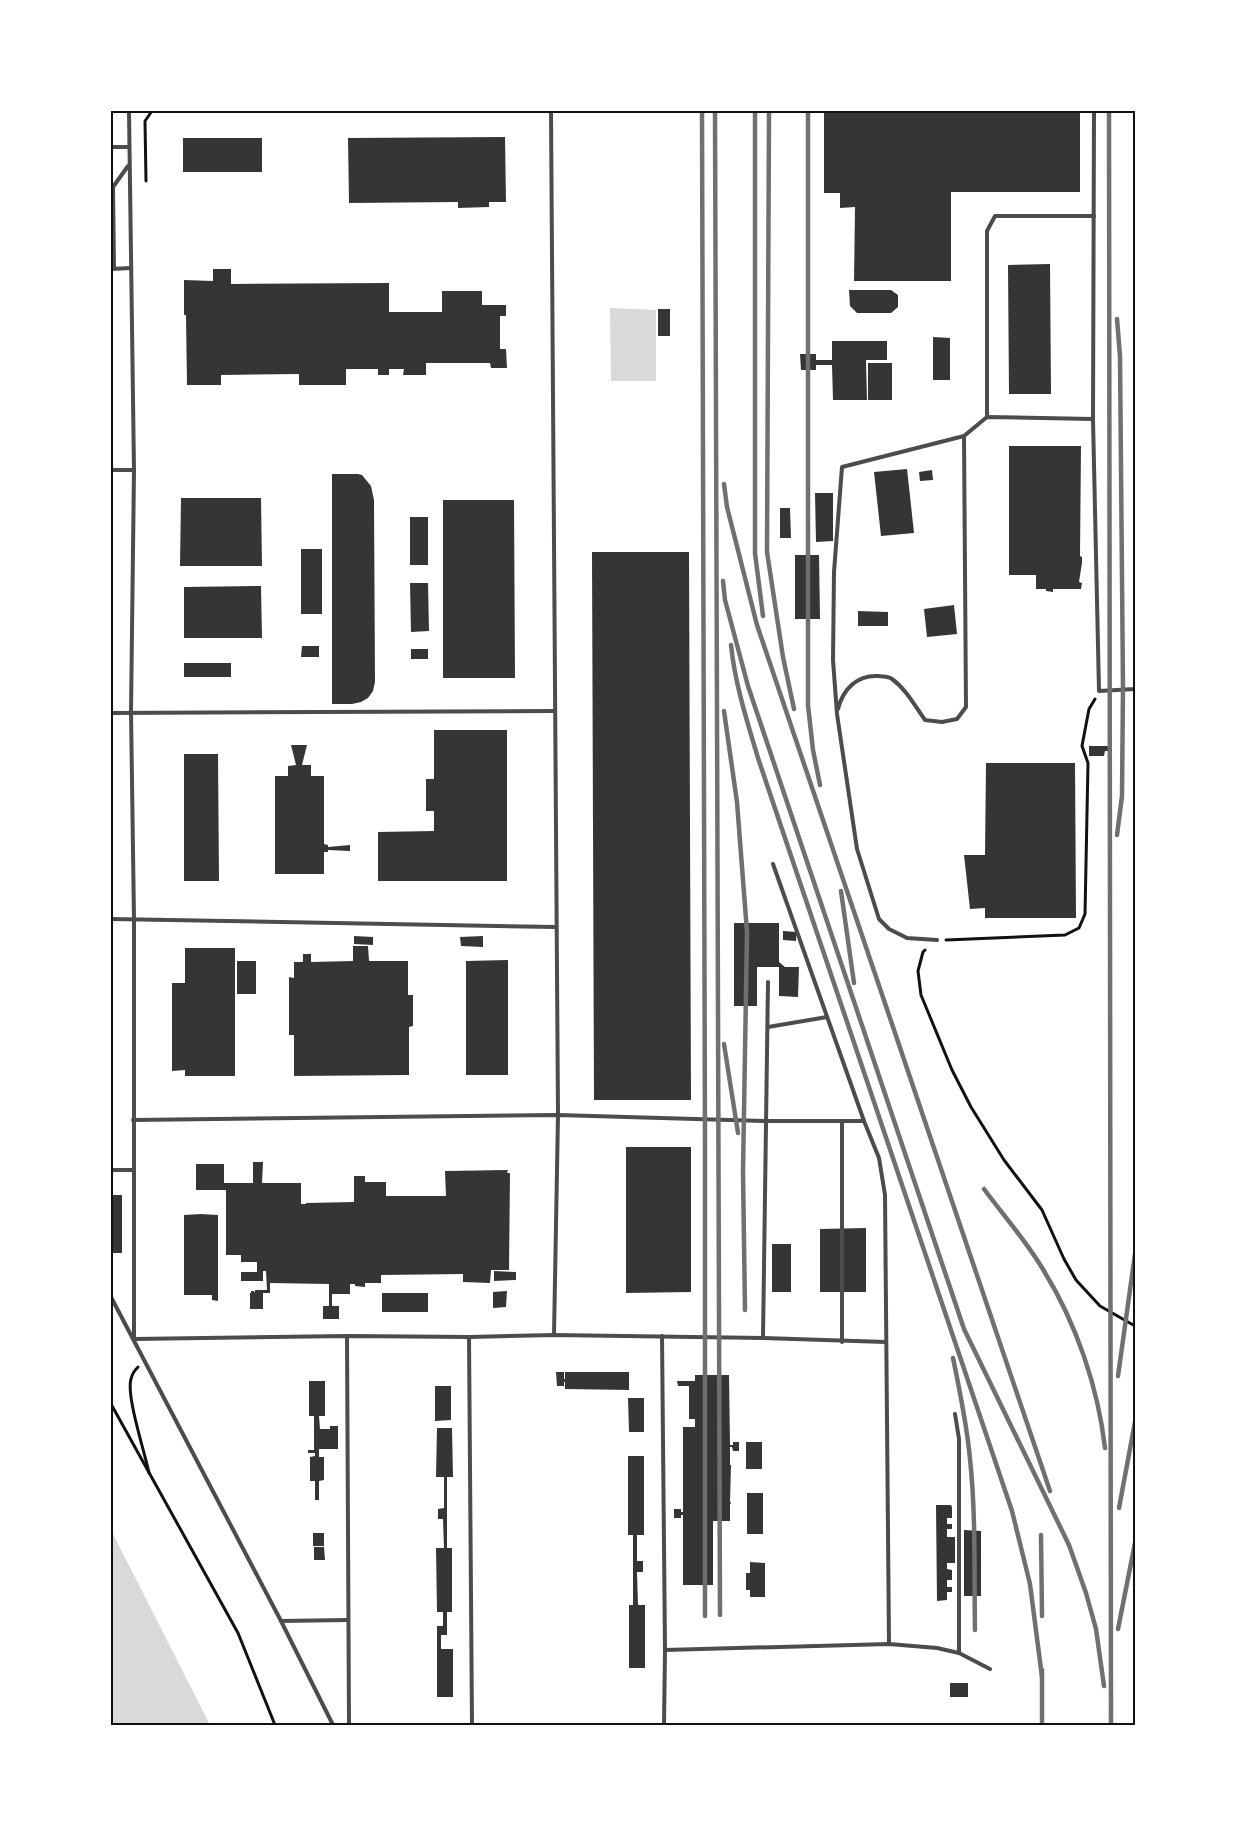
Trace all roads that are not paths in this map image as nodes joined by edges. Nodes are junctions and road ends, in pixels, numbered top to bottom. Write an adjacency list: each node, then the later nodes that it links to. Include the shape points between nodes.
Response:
1 (129, 111): 5 (lane)
2 (1094, 111): 7 (lane)
3 (552, 112): 16 (lane)
4 (111, 147): 5 (lane)
5 (129, 147): 6 (lane)
6 (129, 165): 8 (lane, via 113,187); 9 (lane)
7 (1094, 216): 10 (lane, via 995,216 987,231); 11 (lane)
8 (112, 268): 9 (lane)
9 (131, 268): 14 (lane)
10 (987, 417): 11 (lane); 12 (lane)
11 (1093, 419): 15 (lane, via 1099,691)
12 (964, 436): 19 (lane, via 842,467 834,572); 19 (lane, via 966,707 957,719 925,720 890,677 871,676 854,682 841,697)
13 (111, 470): 14 (lane)
14 (134, 470): 17 (lane)
15 (1135, 689)
16 (555, 711): 17 (lane); 23 (lane)
17 (130, 712): 18 (lane); 22 (lane)
18 (111, 713)
19 (837, 714): 24 (lane, via 857,849 879,920 907,938)
20 (772, 864): 26 (lane)
21 (111, 919): 22 (lane)
22 (134, 919): 23 (lane); 29 (lane)
23 (556, 927): 28 (lane)
24 (937, 940)
25 (768, 982): 27 (lane)
26 (827, 1017): 27 (lane); 31 (lane)
27 (768, 1027): 30 (lane)
28 (558, 1115): 29 (lane); 30 (lane); 36 (lane)
29 (133, 1120): 34 (lane)
30 (766, 1121): 32 (lane); 40 (lane)
31 (864, 1121): 32 (lane); 43 (lane, via 879,1158 885,1195)
32 (842, 1122): 42 (lane)
33 (111, 1170): 34 (lane)
34 (134, 1170): 41 (lane)
35 (111, 1297): 41 (lane)
36 (554, 1335): 38 (lane); 39 (lane)
37 (347, 1336): 39 (lane); 41 (lane); 45 (lane)
38 (662, 1336): 40 (lane); 48 (lane)
39 (469, 1337): 53 (lane)
40 (763, 1338): 42 (lane)
41 (134, 1339): 46 (lane)
42 (842, 1342): 43 (lane)
43 (886, 1342): 47 (lane)
44 (955, 1414): 49 (lane, via 959,1439)
45 (348, 1620): 46 (lane); 52 (lane)
46 (281, 1621): 51 (lane)
47 (889, 1644): 48 (lane); 49 (lane)
48 (665, 1650): 54 (lane)
49 (959, 1653): 50 (lane)
50 (990, 1669)
51 (333, 1725)
52 (349, 1725)
53 (472, 1725)
54 (664, 1725)

